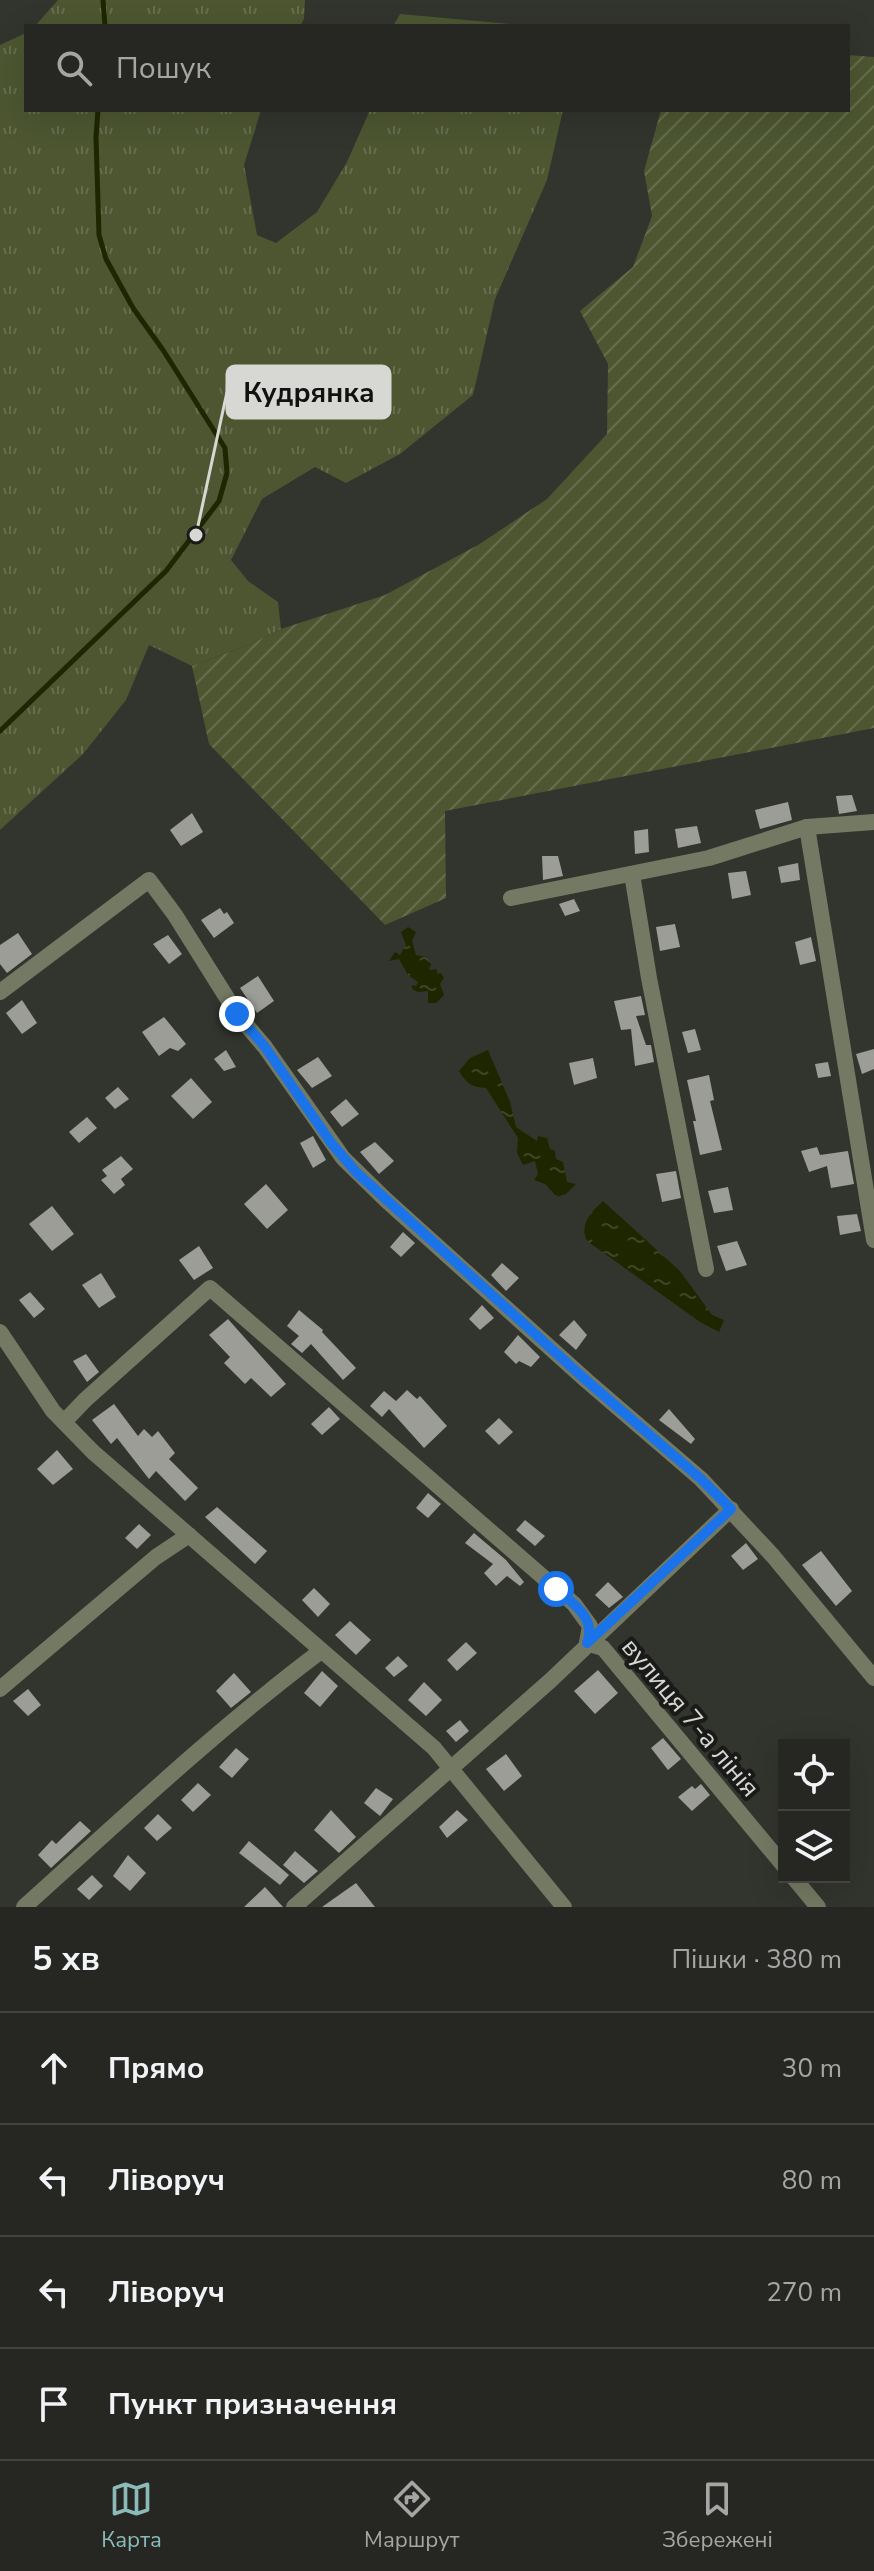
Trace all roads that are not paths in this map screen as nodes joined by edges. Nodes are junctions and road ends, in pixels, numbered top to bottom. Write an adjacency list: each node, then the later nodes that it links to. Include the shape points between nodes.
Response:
1 (874, 822): 2 (street)
2 (807, 827): 3 (street, via 709,858); 6 (street)
3 (632, 874): 4 (street); 7 (street)
4 (511, 898)
5 (0, 992): 10 (street, via 149,880 237,1014 343,1158)
6 (874, 1240)
7 (706, 1269)
8 (0, 1332): 9 (street)
9 (64, 1422): 11 (street); 12 (street, via 210,1288 574,1604 590,1626)
10 (731, 1509): 12 (street); 14 (street)
11 (189, 1535): 13 (street); 15 (street)
12 (587, 1643): 16 (street); 17 (street, вулиця 7-а лінія, via 603,1648)
13 (321, 1651): 16 (street); 19 (street)
14 (874, 1678)
15 (0, 1689)
16 (451, 1767): 20 (street); 21 (street)
17 (778, 1859)
18 (798, 1883): 22 (street)
19 (24, 1907)
20 (294, 1907)
21 (564, 1907)
22 (818, 1907)

